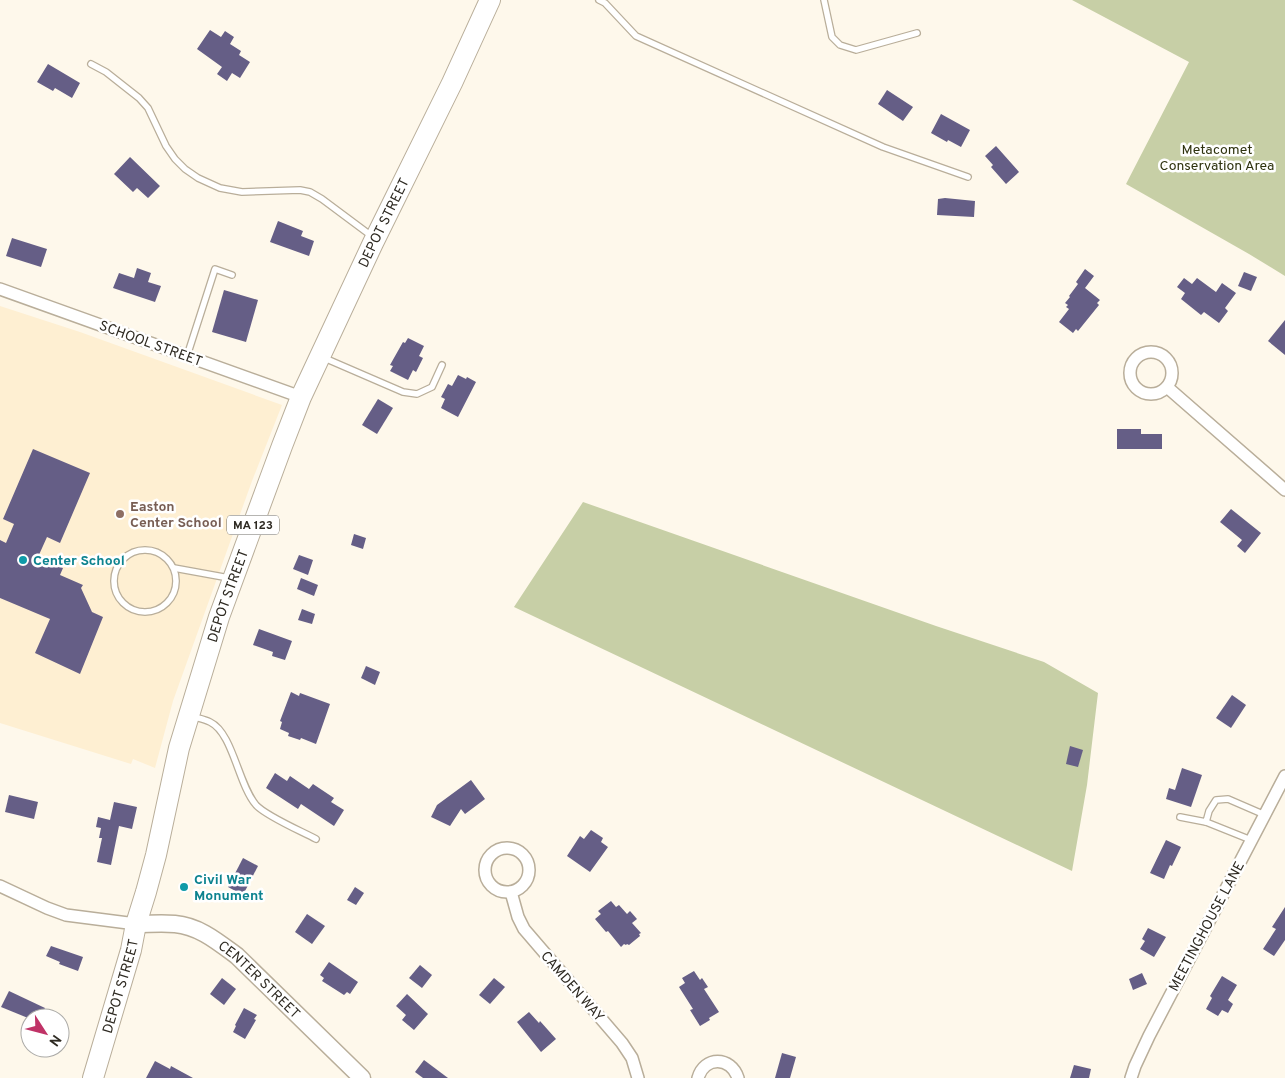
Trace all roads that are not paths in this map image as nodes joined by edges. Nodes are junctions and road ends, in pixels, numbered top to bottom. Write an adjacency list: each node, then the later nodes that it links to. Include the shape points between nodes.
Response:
1 (490, 0): 7 (highway, DEPOT STREET / MA 123)
2 (599, 0): 6 (lane, via 636,36 883,147)
3 (824, 0): 4 (lane, via 832,37 847,48 856,50)
4 (917, 33)
5 (91, 64): 7 (lane, via 139,98 148,108 175,159 198,178 220,188 242,192 310,192)
6 (968, 176)
7 (375, 238): 11 (highway, DEPOT STREET / MA 123)
8 (232, 275): 10 (lane, via 215,269)
9 (0, 289): 10 (street, SCHOOL STREET)
10 (187, 356): 14 (street, SCHOOL STREET)
11 (320, 356): 12 (lane, via 403,392 417,394 432,387); 14 (highway, DEPOT STREET / MA 123)
12 (442, 365)
13 (1167, 387): 15 (street)
14 (301, 397): 17 (highway, DEPOT STREET / MA 123)
15 (1285, 490)
16 (174, 568): 16 (lane, via 160,553 150,550 130,553 116,568 114,589 126,606 135,611 155,611 164,606 175,589); 17 (lane)
17 (233, 579): 18 (highway, DEPOT STREET / MA 123)
18 (189, 715): 23 (lane, via 211,722 223,734 246,790 257,806); 27 (highway, DEPOT STREET / MA 123)
19 (1285, 776): 20 (street, MEETINGHOUSE LANE)
20 (1265, 815): 22 (lane, via 1228,799 1216,800); 24 (street, MEETINGHOUSE LANE)
21 (1180, 817): 22 (lane)
22 (1206, 822): 24 (lane)
23 (316, 839)
24 (1251, 840): 33 (street, MEETINGHOUSE LANE, via 1149,1036)
25 (0, 886): 27 (street, via 66,915)
26 (511, 892): 30 (street, CAMDEN WAY, via 524,929 622,1043 632,1058)
27 (136, 924): 28 (highway, DEPOT STREET / MA 123); 29 (main road, CENTER STREET, via 182,925 218,942 237,956)
28 (93, 1078)
29 (362, 1078)
30 (638, 1078)
31 (698, 1078): 32 (street, via 707,1065 718,1061 733,1068)
32 (738, 1078)
33 (1131, 1078)

